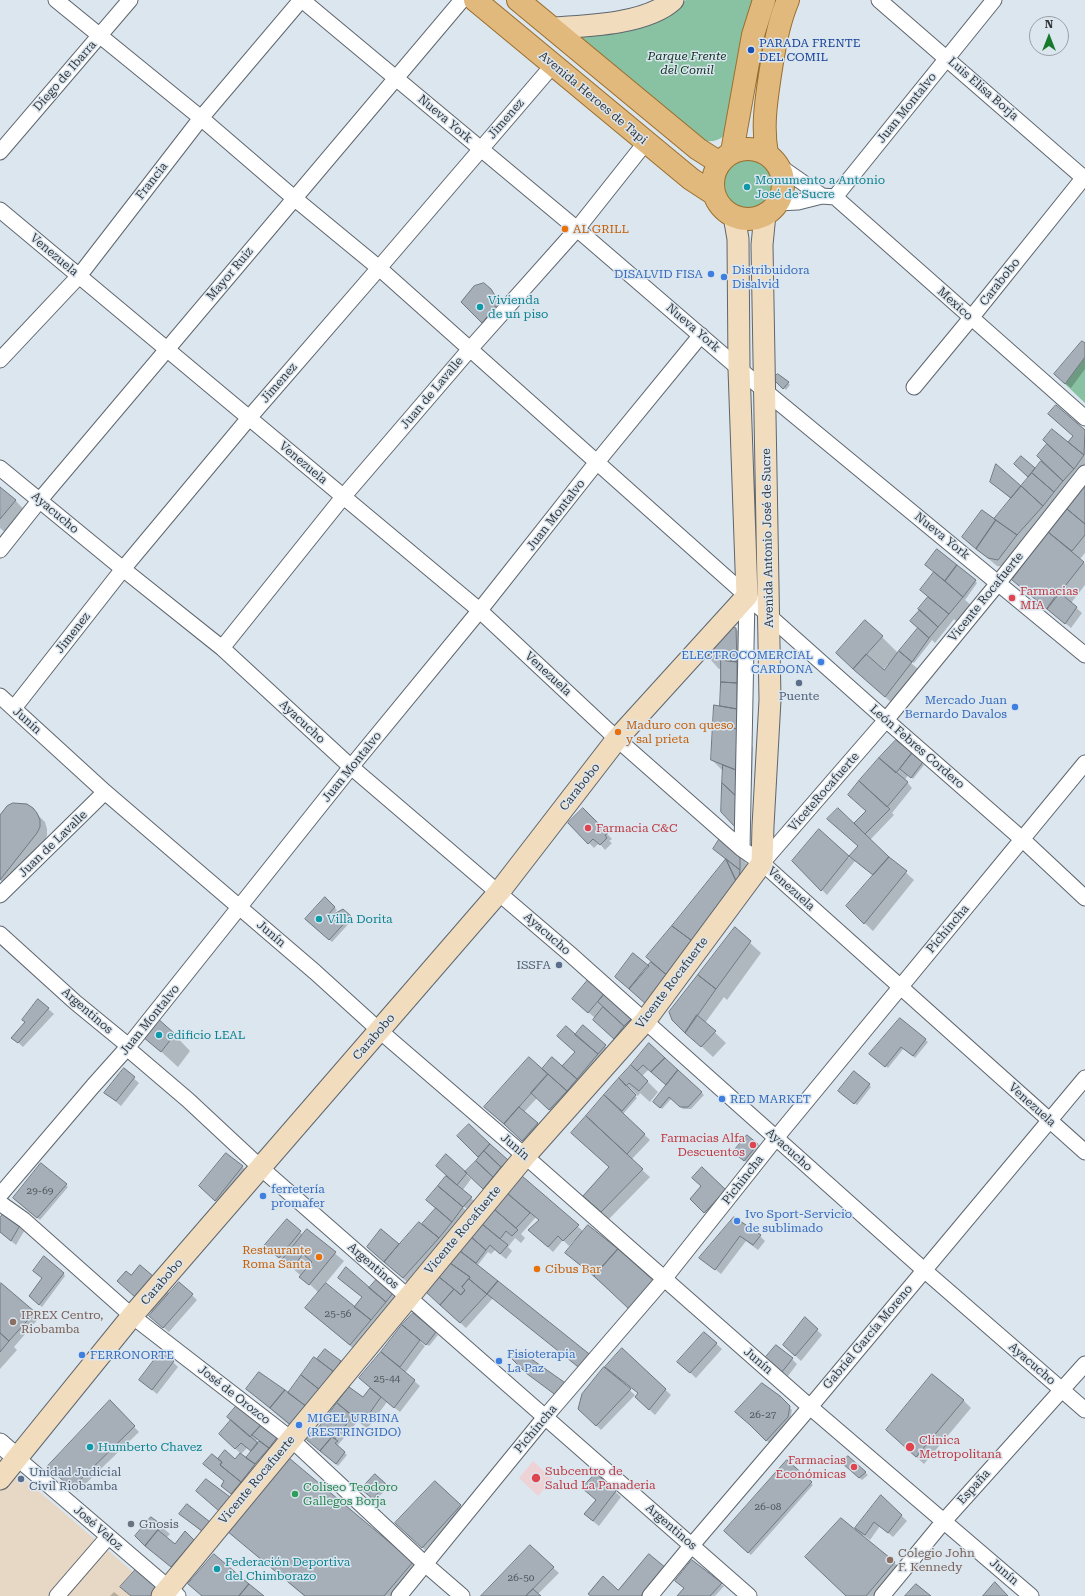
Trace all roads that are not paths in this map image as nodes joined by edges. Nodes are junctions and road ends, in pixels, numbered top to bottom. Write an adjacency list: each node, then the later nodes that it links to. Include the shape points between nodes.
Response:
1 (56, 0): 13 (street, León Febres Cordero)
2 (130, 0): 13 (street, Diego de Ibarra)
3 (302, 0): 16 (street, Nueva York); 17 (street, Francia)
4 (462, 0): 16 (street, Mayor Ruiz)
5 (475, 0): 15 (main road, Avenida Heroes de Tapi)
6 (518, 0): 12 (main road)
7 (674, 0): 12 (main road, via 667,6 634,19 593,26)
8 (764, 0): 18 (main road, via 753,35)
9 (788, 0): 24 (main road, via 775,40 764,114 764,134)
10 (880, 0): 14 (street, Luis Elisa Borja)
11 (994, 0): 14 (street, Juan Montalvo)
12 (553, 28): 20 (main road)
13 (100, 36): 17 (street, León Febres Cordero); 22 (street, Diego de Ibarra)
14 (947, 58): 25 (street, Luis Elisa Borja); 27 (street, Juan Montalvo)
15 (553, 65): 19 (main road, Avenida Heroes de Tapi); 21 (street, Jimenez)
16 (397, 79): 21 (street, Nueva York); 28 (street, Mayor Ruiz)
17 (201, 118): 28 (street, León Febres Cordero); 34 (street, Francia)
18 (737, 130): 20 (main road, via 718,146); 23 (main road)
19 (646, 142): 26 (main road, Avenida Heroes de Tapi, via 691,180); 32 (street, Juan de Lavalle)
20 (691, 144): 23 (main road)
21 (481, 149): 32 (street, Nueva York); 33 (street, Jimenez)
22 (0, 152)
23 (726, 157): 24 (main road, via 750,149); 26 (main road, via 713,181)
24 (773, 160): 27 (street, Mexico); 29 (main road, via 781,172 783,185 782,192)
25 (1084, 178): 35 (street, Carabobo)
26 (714, 194): 31 (main road, via 724,209)
27 (828, 196): 29 (street); 35 (street, Mexico)
28 (294, 198): 33 (street, León Febres Cordero); 37 (street, Mayor Ruiz)
29 (771, 209): 31 (main road, via 760,217 747,219); 42 (main road, Avenida Antonio José de Sucre, via 762,245)
30 (0, 210): 34 (street, Venezuela)
31 (734, 216): 40 (main road, Avenida Antonio José de Sucre, via 738,239)
32 (577, 228): 36 (street, Nueva York); 38 (street, Juan de Lavalle)
33 (379, 268): 38 (street, León Febres Cordero); 43 (street, Jimenez)
34 (79, 276): 37 (street, Venezuela); 39 (street, Francia)
35 (971, 318): 41 (street, Carabobo); 44 (street, Mexico)
36 (701, 336): 40 (street, Nueva York); 45 (street, Juan Montalvo)
37 (167, 349): 43 (street, Venezuela); 49 (street, Mayor Ruiz)
38 (470, 349): 45 (street, León Febres Cordero); 48 (street, Juan de Lavalle)
39 (0, 360)
40 (739, 368): 42 (street, Nueva York); 53 (main road, Avenida Antonio José de Sucre)
41 (914, 387)
42 (765, 391): 52 (street, Nueva York); 55 (main road, Avenida Antonio José de Sucre)
43 (248, 418): 48 (street, Venezuela); 51 (street, Jimenez)
44 (1085, 418)
45 (597, 462): 53 (street, León Febres Cordero); 54 (street, Juan Montalvo)
46 (0, 468): 49 (street, Ayacucho)
47 (1085, 473): 52 (street, Vicente Rocafuerte)
48 (343, 497): 54 (street, Venezuela); 56 (street, Juan de Lavalle)
49 (39, 501): 50 (street, Mayor Ruiz); 51 (street, Ayacucho)
50 (0, 550)
51 (122, 569): 56 (street, Ayacucho); 59 (street, Jimenez)
52 (999, 582): 57 (street, Nueva York); 60 (street, Vicente Rocafuerte)
53 (747, 596): 55 (street, León Febres Cordero); 61 (main road, Carabobo); 66 (street, Avenida Antonio José de Sucre)
54 (480, 610): 61 (street, Venezuela); 63 (street, Juan Montalvo)
55 (770, 616): 60 (street, León Febres Cordero); 67 (main road, Avenida Antonio José de Sucre, via 770,700)
56 (222, 648): 63 (street, Ayacucho)
57 (1085, 655)
58 (0, 696): 59 (street, Junín)
59 (14, 708): 64 (street, Junín)
60 (886, 720): 65 (street, León Febres Cordero); 67 (street, ViceteRocafuerte)
61 (617, 739): 66 (street, Venezuela); 68 (main road, Carabobo)
62 (1085, 763): 65 (street, Pichincha)
63 (351, 767): 68 (street, Ayacucho); 71 (street, Juan Montalvo)
64 (105, 792): 69 (street, Juan de Lavalle); 71 (street, Junín)
65 (1022, 839): 70 (street, León Febres Cordero); 73 (street, Pichincha)
66 (742, 849): 67 (street, Venezuela)
67 (762, 863): 73 (street, Venezuela); 74 (main road, Vicente Rocafuerte)
68 (499, 892): 74 (street, Ayacucho); 75 (main road, Carabobo)
69 (0, 895)
70 (1085, 898)
71 (240, 907): 75 (street, Junín); 76 (street, Juan Montalvo)
72 (0, 934): 76 (street, Argentinos)
73 (901, 986): 78 (street, Venezuela); 79 (street, Pichincha)
74 (645, 1020): 79 (street, Ayacucho); 81 (main road, Vicente Rocafuerte)
75 (380, 1031): 81 (street, Junín); 82 (main road, Carabobo)
76 (127, 1048): 82 (street, Argentinos); 83 (street, Juan Montalvo)
77 (1085, 1078): 78 (street, Gabriel García Moreno)
78 (1049, 1121): 80 (street, Venezuela); 85 (street, Gabriel García Moreno)
79 (776, 1138): 85 (street, Ayacucho); 86 (street, Pichincha)
80 (1085, 1152)
81 (525, 1156): 86 (street, Junín); 87 (main road, Vicente Rocafuerte)
82 (261, 1168): 87 (street, Argentinos); 88 (main road, Carabobo)
83 (0, 1195)
84 (0, 1203): 88 (street, José de Orozco, via 24,1220)
85 (924, 1270): 90 (street, Ayacucho); 91 (street, Gabriel García Moreno)
86 (664, 1279): 91 (street, Junín); 93 (street, Pichincha)
87 (408, 1297): 93 (street, Argentinos); 94 (main road, Vicente Rocafuerte)
88 (132, 1316): 94 (street, José de Orozco); 96 (main road, Carabobo)
89 (1085, 1364): 90 (street, España)
90 (1062, 1390): 92 (street, Ayacucho); 98 (street, España)
91 (810, 1407): 98 (street, Junín); 100 (street, Gabriel García Moreno)
92 (1085, 1410)
93 (546, 1416): 100 (street, Argentinos); 101 (street, Pichincha)
94 (291, 1439): 101 (street, José de Orozco); 102 (main road, Vicente Rocafuerte)
95 (0, 1443): 96 (street, José Veloz)
96 (17, 1458): 97 (main road, Carabobo); 99 (street, José Veloz)
97 (0, 1479)
98 (944, 1521): 108 (street, España); 109 (street, Junín)
99 (108, 1537): 102 (street, José Veloz); 103 (street)
100 (692, 1545): 106 (street, Gabriel García Moreno); 107 (street, Argentinos)
101 (425, 1564): 104 (street, Pichincha); 105 (street, José de Orozco)
102 (170, 1593)
103 (57, 1596)
104 (398, 1596)
105 (462, 1596)
106 (650, 1596)
107 (749, 1596)
108 (882, 1596)
109 (1031, 1596)

